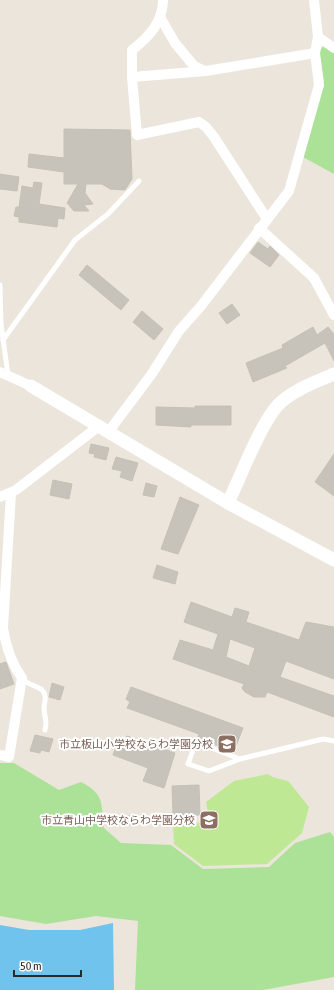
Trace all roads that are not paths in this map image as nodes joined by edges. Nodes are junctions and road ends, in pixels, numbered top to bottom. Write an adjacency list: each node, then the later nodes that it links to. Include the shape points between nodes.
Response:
1 (163, 0): 3 (street)
2 (314, 0): 4 (street)
3 (160, 17): 7 (street, via 175,43 194,66); 8 (street, via 149,37 132,50)
4 (318, 37): 5 (street); 6 (street)
5 (334, 48)
6 (315, 53): 7 (street); 10 (street, via 318,85 289,191)
7 (206, 71): 8 (street)
8 (132, 77): 10 (street, via 137,135 199,122 214,137)
9 (139, 181): 14 (lane, via 108,214 75,240)
10 (267, 218): 11 (street)
11 (259, 228): 13 (street, via 314,278); 18 (street, via 222,279 179,331 152,375)
12 (0, 285): 14 (lane)
13 (334, 315)
14 (3, 340): 15 (lane)
15 (4, 374): 17 (street)
16 (334, 374): 21 (street, via 293,393 279,404 264,426)
17 (31, 386): 18 (street)
18 (104, 428): 19 (street); 21 (street)
19 (11, 493): 20 (street); 23 (street)
20 (0, 497)
21 (228, 502): 22 (street)
22 (334, 560)
23 (3, 649): 24 (street)
24 (22, 678): 25 (lane, via 27,684 44,693 47,721); 27 (street, via 9,757)
25 (45, 730)
26 (334, 741): 28 (lane, via 323,739)
27 (0, 755)
28 (240, 759): 28 (lane, via 209,771 188,764 196,742)

